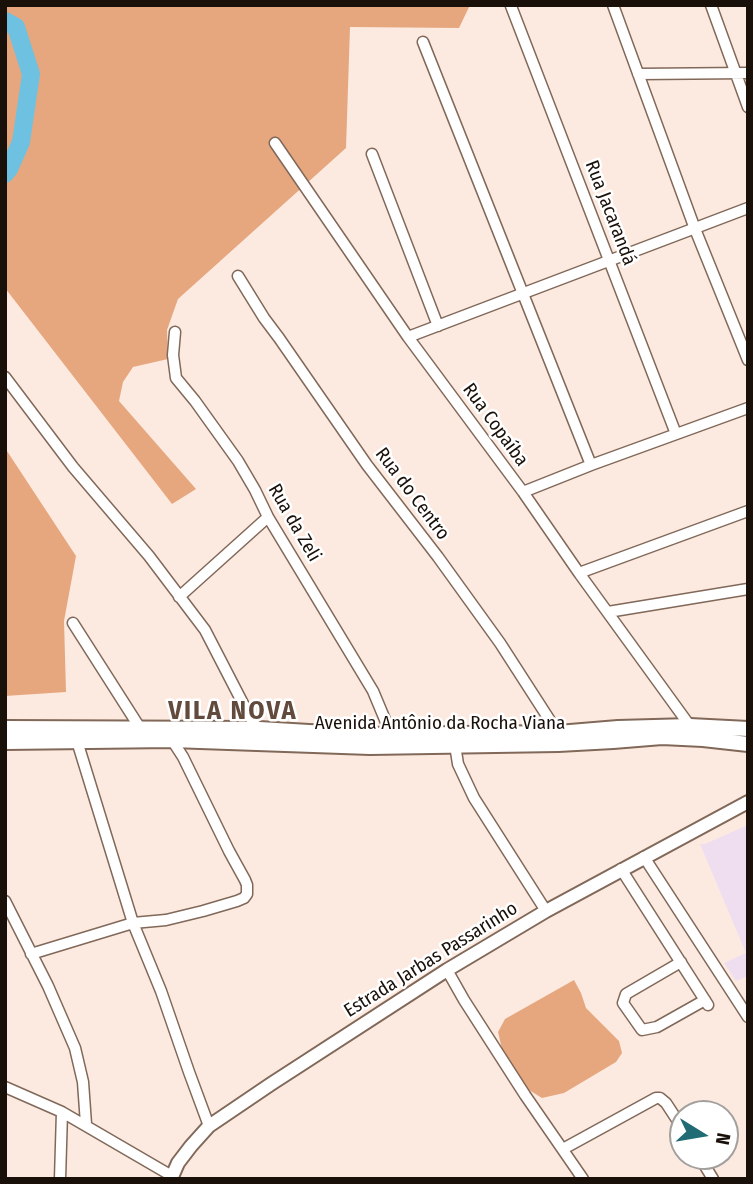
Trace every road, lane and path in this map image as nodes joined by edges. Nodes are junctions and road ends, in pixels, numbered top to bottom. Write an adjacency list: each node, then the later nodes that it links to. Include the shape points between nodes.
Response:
1 (510, 5): 13 (street, Rua Jacarandá)
2 (613, 5): 7 (street)
3 (711, 5): 5 (street)
4 (423, 42): 15 (street)
5 (735, 73): 6 (street); 7 (street); 8 (street)
6 (748, 73)
7 (638, 74): 12 (street)
8 (748, 107)
9 (275, 143): 18 (street, Rua Copaíba)
10 (372, 154): 16 (street)
11 (748, 208): 12 (street)
12 (695, 229): 13 (street); 19 (street)
13 (610, 261): 15 (street); 22 (street, Rua Jacarandá)
14 (238, 276): 37 (street, Rua do Centro, via 343,432 500,643)
15 (523, 293): 16 (street); 23 (street)
16 (438, 326): 18 (street)
17 (175, 332): 26 (street, Rua da Zeli, via 176,378 237,461)
18 (408, 337): 24 (street, Rua Copaíba)
19 (748, 360)
20 (5, 377): 29 (street)
21 (748, 408): 22 (street)
22 (676, 434): 23 (street)
23 (591, 465): 24 (street)
24 (523, 492): 27 (street, Rua Copaíba)
25 (748, 511): 27 (street)
26 (268, 517): 29 (street); 38 (street, Rua da Zeli, via 373,691)
27 (579, 573): 30 (street, Rua Copaíba)
28 (748, 589): 30 (street)
29 (179, 597): 35 (street, via 205,630)
30 (608, 612): 32 (street, Rua Copaíba)
31 (73, 623): 34 (street)
32 (690, 726): 36 (main road, Avenida Antônio da Rocha Viana); 37 (main road, Avenida Antônio da Rocha Viana)
33 (5, 728): 34 (main road, Avenida Antônio da Rocha Viana)
34 (140, 728): 35 (main road, Avenida Antônio da Rocha Viana)
35 (259, 729): 38 (main road, Avenida Antônio da Rocha Viana)
36 (748, 729)
37 (558, 733): 38 (main road, Avenida Antônio da Rocha Viana)
38 (391, 734)
39 (172, 740): 40 (main road, Avenida Antônio da Rocha Viana); 43 (main road, Avenida Antônio da Rocha Viana, via 370,747); 49 (street, via 245,880 247,894 203,911)
40 (77, 741): 41 (main road, Avenida Antônio da Rocha Viana); 49 (street)
41 (5, 742)
42 (748, 744): 43 (main road, Avenida Antônio da Rocha Viana, via 662,737)
43 (455, 745): 48 (street, via 458,764 474,798)
44 (745, 805): 45 (street, Estrada Jarbas Passarinho)
45 (644, 857): 46 (street, Estrada Jarbas Passarinho); 53 (street)
46 (621, 869): 48 (street, Estrada Jarbas Passarinho); 51 (street)
47 (5, 901): 50 (street)
48 (546, 911): 52 (street, Estrada Jarbas Passarinho)
49 (133, 923): 50 (street); 58 (street)
50 (31, 954): 57 (street, via 75,1048)
51 (681, 962): 51 (street, via 626,994 623,1003 642,1030 706,1002)
52 (447, 970): 58 (street, Estrada Jarbas Passarinho); 59 (street)
53 (748, 1017)
54 (5, 1087): 56 (street)
55 (669, 1108): 59 (street, via 656,1098)
56 (62, 1112): 57 (street); 61 (street)
57 (86, 1124): 60 (street)
58 (209, 1126): 60 (street, Estrada Jarbas Passarinho)
59 (563, 1149): 62 (street)
60 (171, 1177)
61 (60, 1179)
62 (583, 1179)

